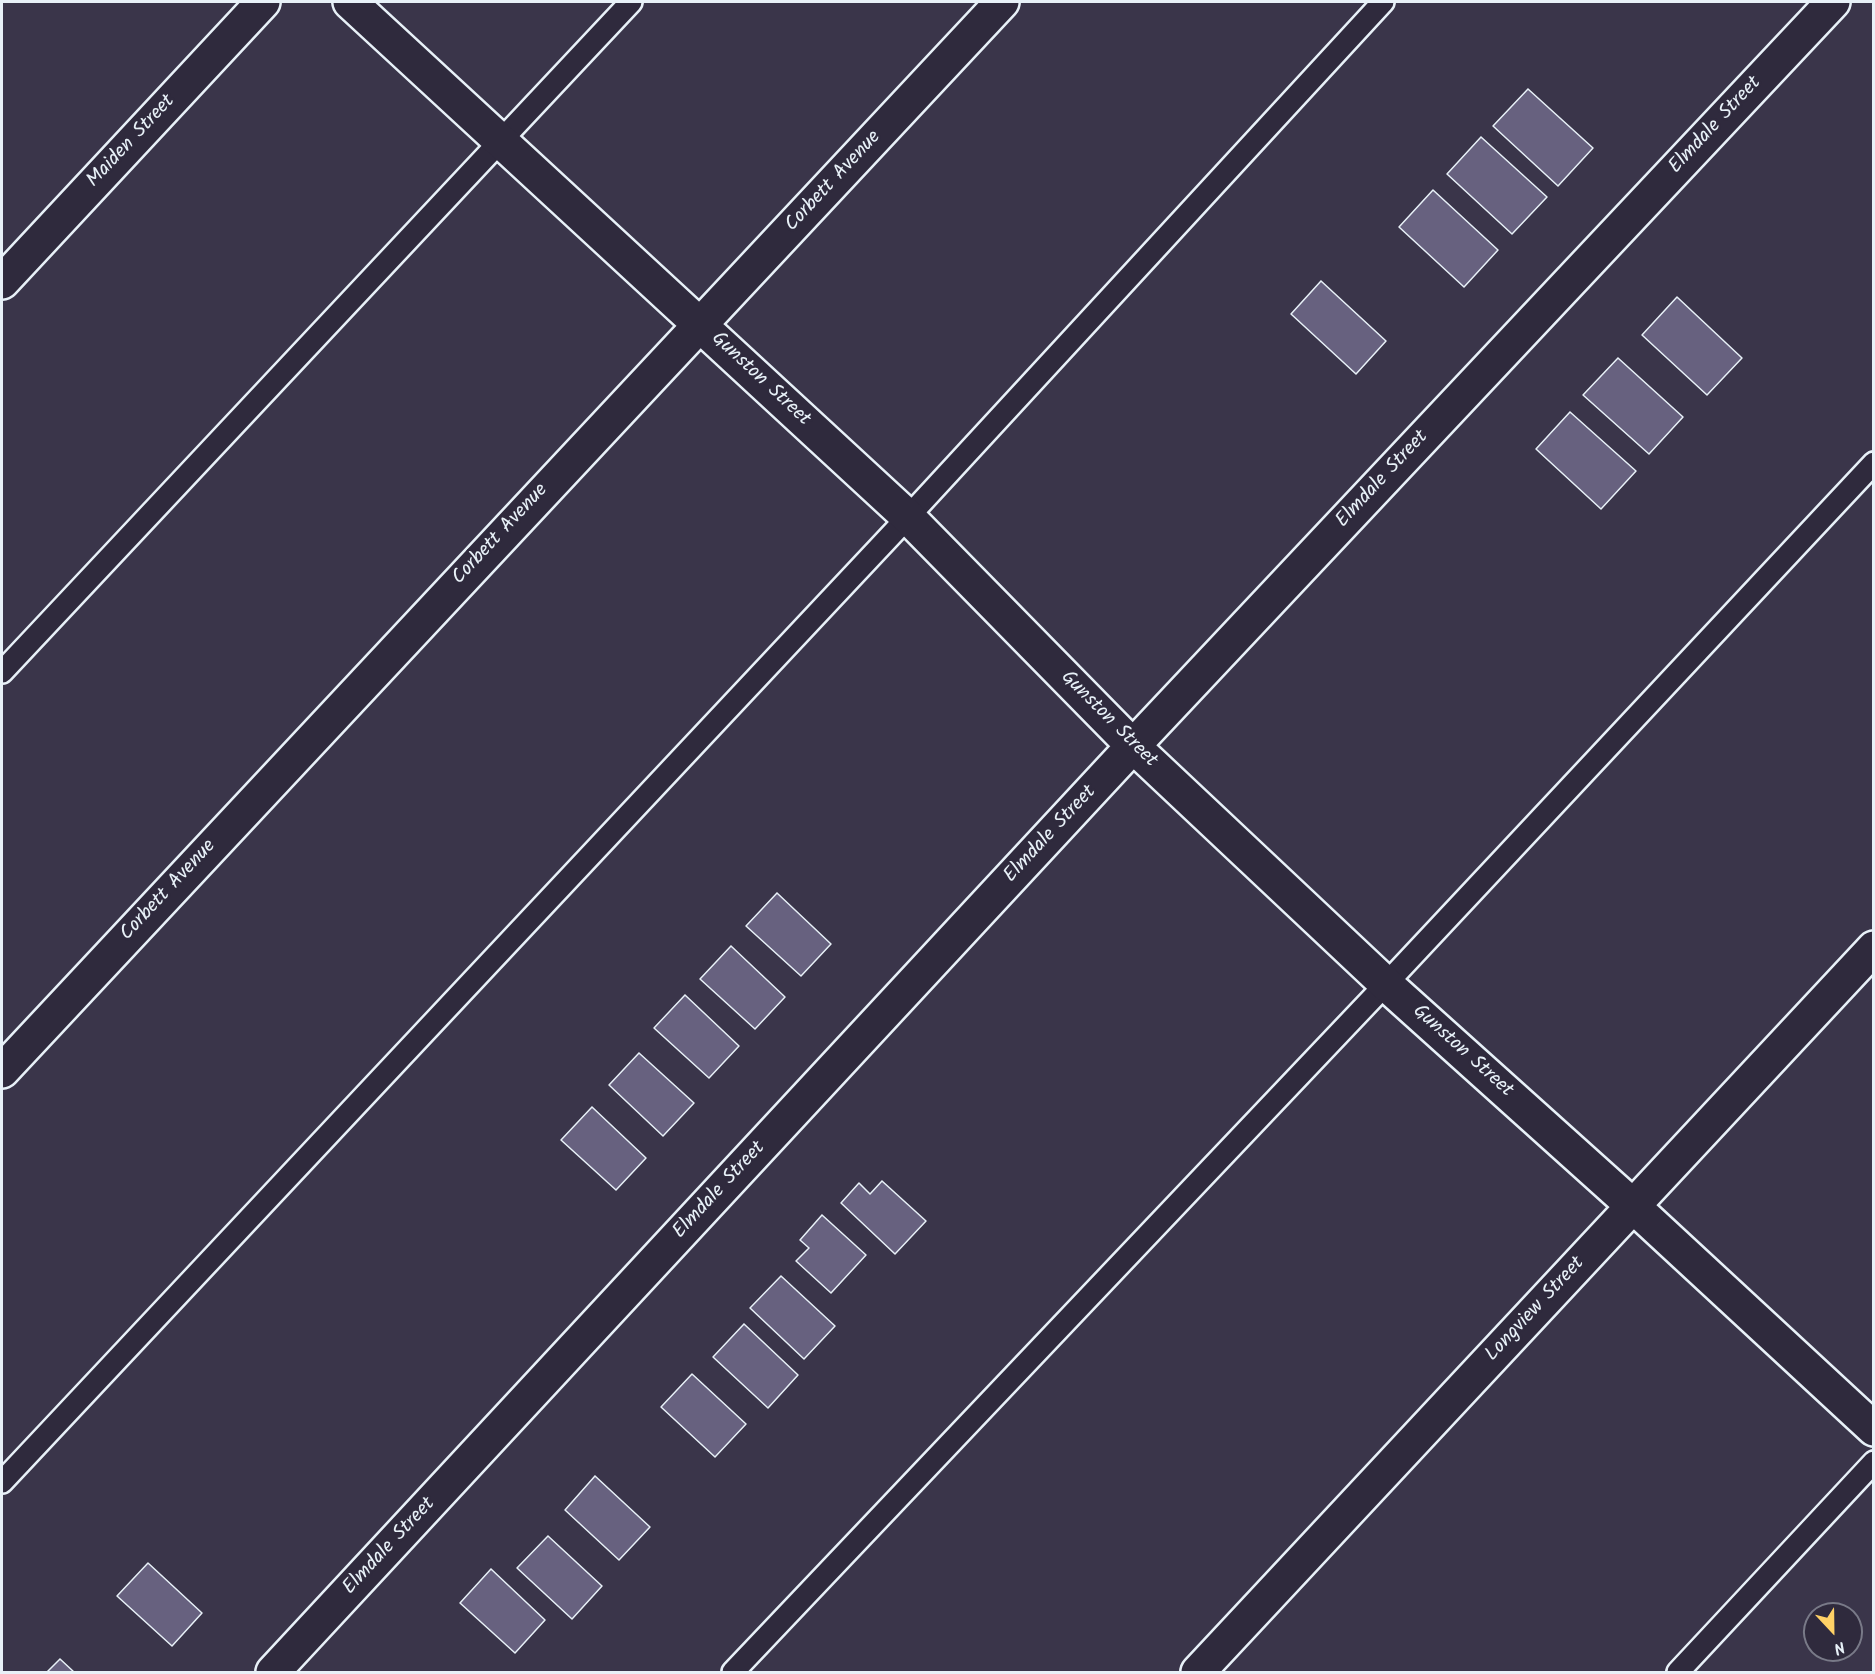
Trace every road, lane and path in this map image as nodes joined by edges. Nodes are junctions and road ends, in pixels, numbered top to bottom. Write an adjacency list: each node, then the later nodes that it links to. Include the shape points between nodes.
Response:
1 (263, 2): 8 (street, Maiden Street)
2 (350, 2): 7 (street, Gunston Street)
3 (632, 2): 7 (lane)
4 (1002, 2): 9 (street, Corbett Avenue)
5 (1383, 2): 11 (lane)
6 (1833, 2): 13 (street, Elmdale Street)
7 (499, 139): 9 (street, Gunston Street); 12 (lane)
8 (2, 282)
9 (700, 325): 11 (street, Gunston Street); 16 (street, Corbett Avenue)
10 (1874, 463): 15 (lane)
11 (908, 518): 13 (street, Gunston Street); 20 (lane)
12 (2, 672)
13 (1133, 746): 15 (street, Gunston Street); 21 (street, Elmdale Street)
14 (1874, 948): 17 (street, Longview Street)
15 (1386, 984): 17 (street, Gunston Street); 22 (lane)
16 (2, 1071)
17 (1633, 1206): 18 (street, Gunston Street); 23 (street, Longview Street)
18 (1874, 1429)
19 (1874, 1462): 24 (lane)
20 (2, 1482)
21 (273, 1672)
22 (734, 1672)
23 (1198, 1672)
24 (1678, 1672)

